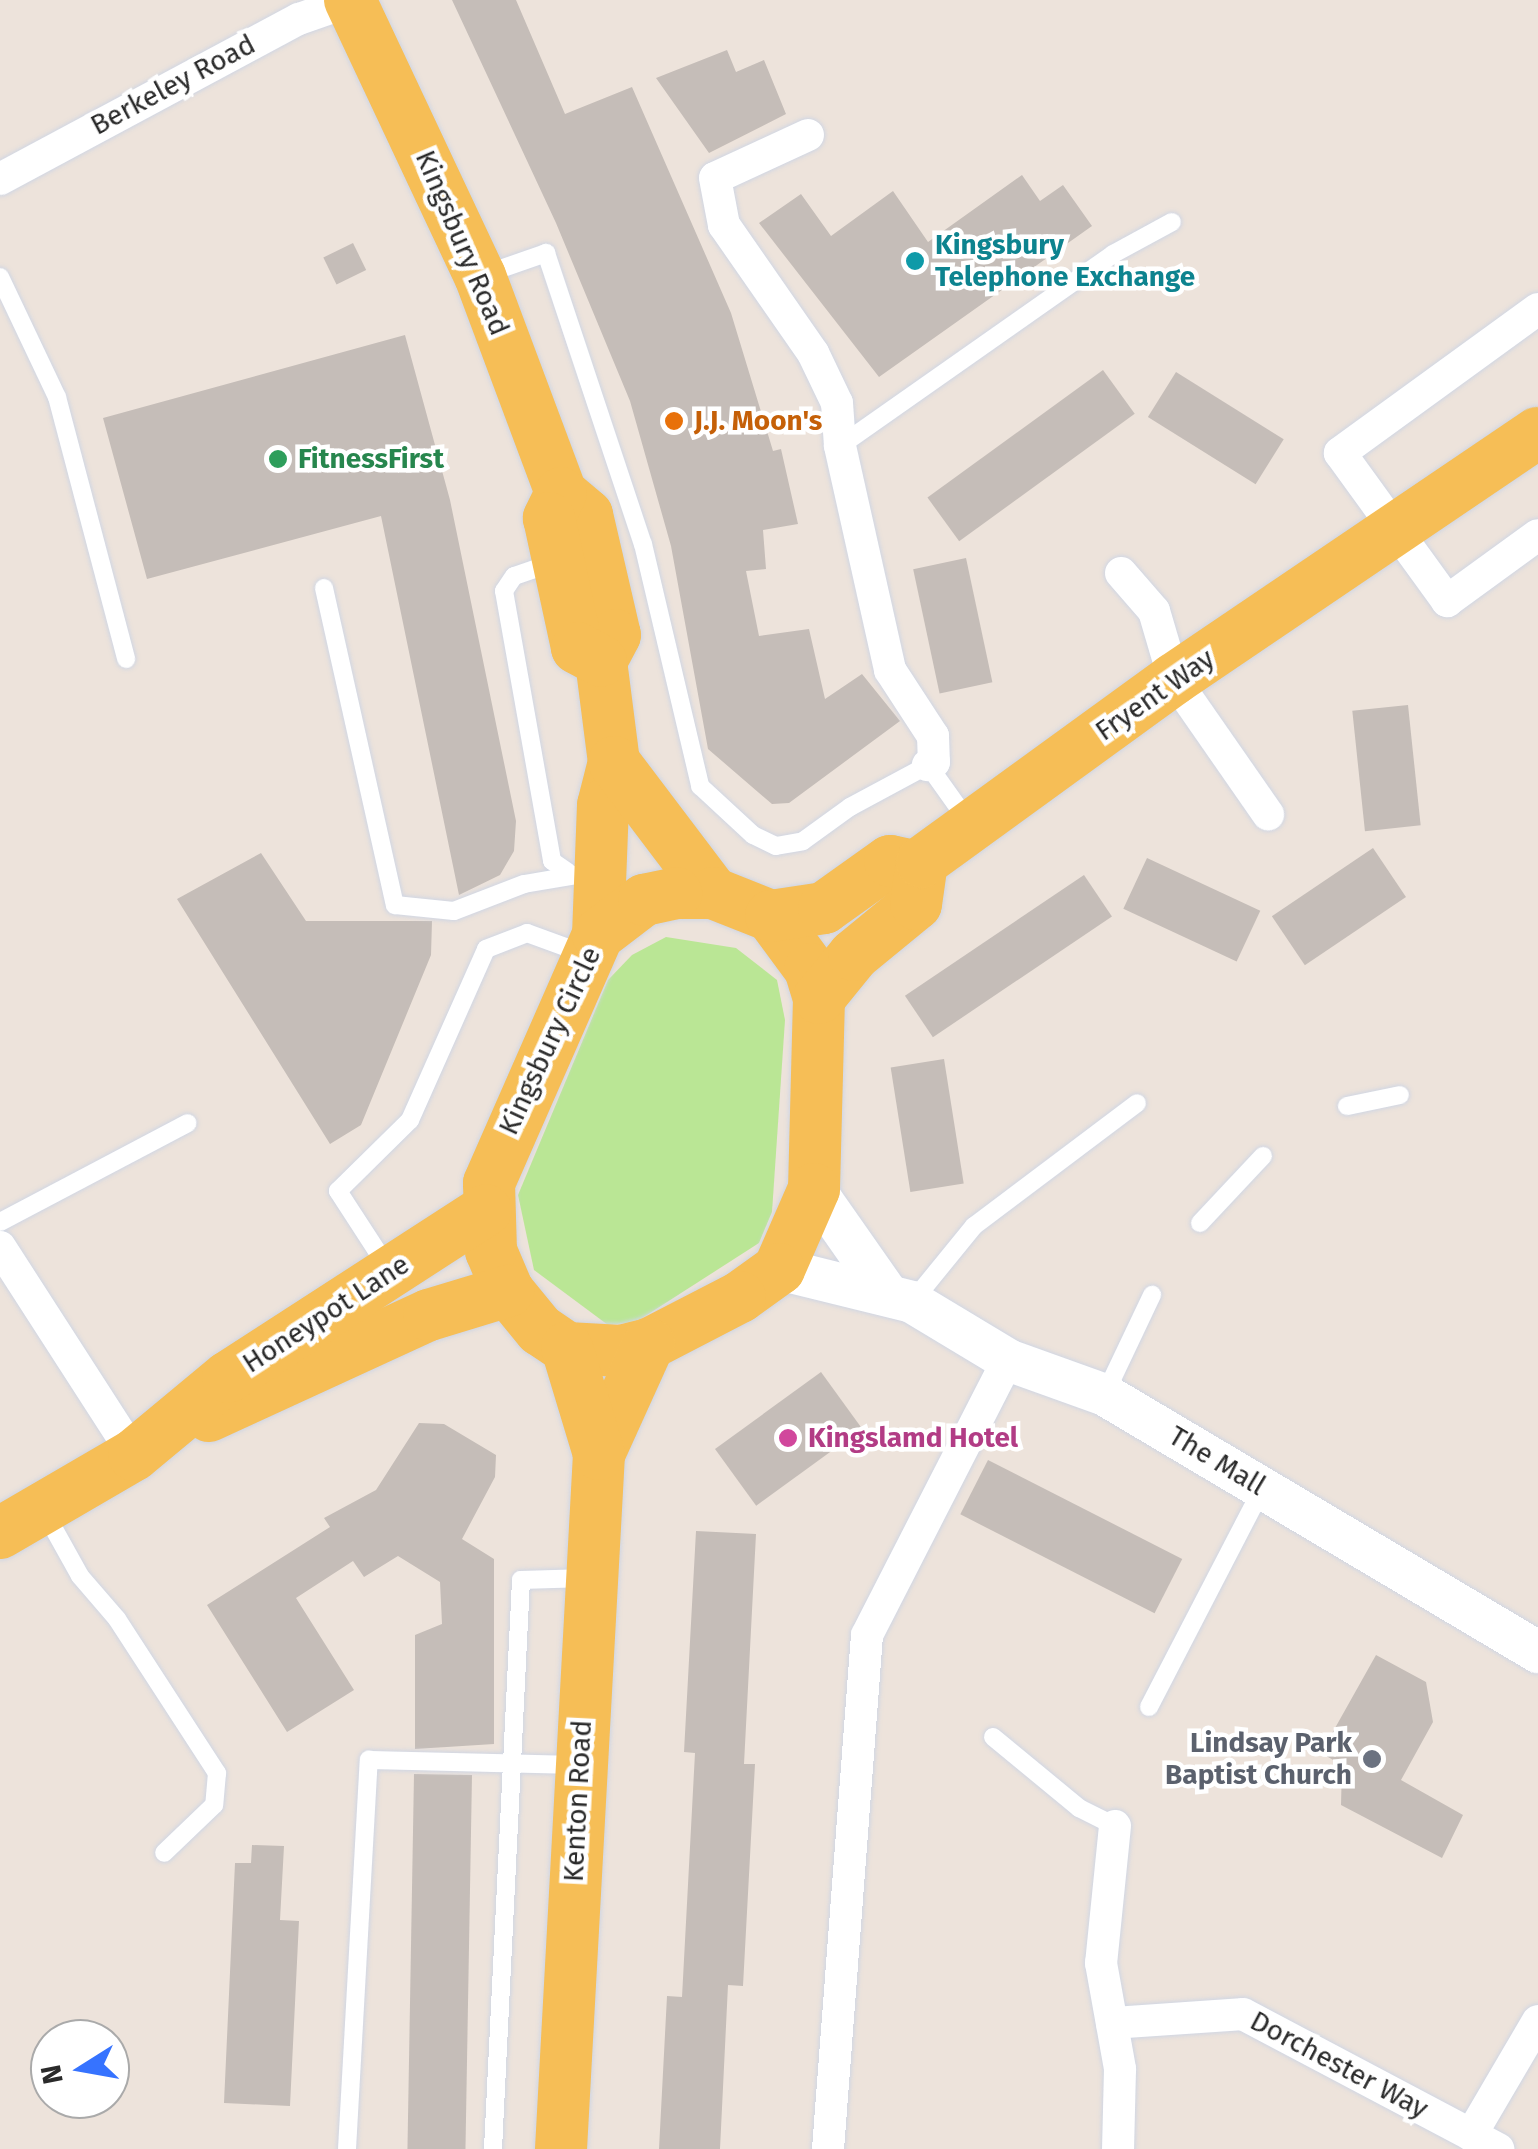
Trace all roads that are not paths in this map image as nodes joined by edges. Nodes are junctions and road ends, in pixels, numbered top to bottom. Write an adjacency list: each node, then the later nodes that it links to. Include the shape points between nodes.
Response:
1 (350, 0): 3 (street, Berkeley Road, via 282,27); 5 (main road, Kingsbury Road)
2 (808, 135): 9 (street, via 715,178 724,225 813,354 837,403)
3 (0, 178)
4 (1172, 222): 9 (lane, via 1113,254)
5 (480, 276): 10 (main road, Kingsbury Road); 20 (lane, via 546,253 642,544 700,786 753,835 776,846 804,841)
6 (0, 277): 16 (lane, via 57,397)
7 (1538, 310): 11 (street, via 1340,453)
8 (1538, 433): 11 (main road, Fryent Way)
9 (840, 446): 20 (street, via 890,670 933,736 934,762)
10 (561, 493): 13 (main road, Kingsbury Road, via 549,518); 17 (main road, Kingsbury Road, via 587,515 616,635)
11 (1398, 533): 12 (street, via 1448,601); 18 (main road, Fryent Way)
12 (1538, 535)
13 (558, 561): 17 (main road, Kingsbury Road, via 577,648); 24 (lane, via 514,576 504,591 552,861)
14 (1122, 573): 18 (street, via 1154,612)
15 (324, 588): 24 (lane, via 395,905 454,911)
16 (126, 659)
17 (600, 661): 19 (main road, Kingsbury Road)
18 (1174, 680): 21 (street); 22 (main road, Fryent Way)
19 (614, 762): 24 (main road, Kingsbury Road); 25 (main road, Kingsbury Road)
20 (928, 765): 22 (lane)
21 (1268, 814)
22 (971, 826): 23 (main road, Fryent Way)
23 (918, 867): 26 (main road, Fryent Way, via 890,861 824,908); 28 (main road, via 916,904 854,954)
24 (586, 872): 27 (main road, Kingsbury Road)
25 (713, 893): 26 (main road, Kingsbury Circle); 27 (main road, Kingsbury Circle, via 644,900)
26 (771, 916): 28 (main road, via 810,968)
27 (594, 946): 35 (main road, Kingsbury Circle, via 502,1144); 40 (lane, via 527,933 486,949 410,1120 338,1191)
28 (820, 998): 34 (main road)
29 (1400, 1095): 31 (lane)
30 (1137, 1103): 43 (lane, via 974,1226)
31 (1347, 1106)
32 (188, 1123): 36 (lane)
33 (1263, 1156): 37 (lane)
34 (814, 1189): 39 (main road); 43 (street, The Mall)
35 (486, 1210): 40 (main road, Honeypot Lane); 41 (main road, Kingsbury Circle, via 491,1252)
36 (0, 1222)
37 (1200, 1223)
38 (0, 1246): 48 (street)
39 (780, 1270): 43 (street, The Mall); 44 (main road)
40 (392, 1273): 48 (main road, Honeypot Lane, via 228,1377)
41 (508, 1290): 45 (main road, Kingsbury Circle, via 540,1330); 48 (main road, Honeypot Lane, via 429,1315)
42 (1152, 1295): 47 (lane)
43 (900, 1297): 46 (street, The Mall)
44 (649, 1344): 45 (main road, via 621,1351); 49 (main road, Kenton Road)
45 (568, 1348): 49 (main road, Kenton Road)
46 (1008, 1360): 47 (street, The Mall); 66 (street, via 866,1635)
47 (1105, 1395): 50 (street, The Mall)
48 (154, 1441): 51 (main road, Honeypot Lane)
49 (598, 1454): 52 (main road, Kenton Road)
50 (1263, 1488): 53 (street, The Mall); 54 (lane)
51 (21, 1520): 59 (lane, via 117,1619 217,1773 214,1805)
52 (592, 1578): 56 (lane, via 521,1580); 57 (main road, Kenton Road)
53 (1534, 1640)
54 (1149, 1707)
55 (993, 1738): 58 (lane, via 1080,1808)
56 (514, 1764): 57 (lane); 63 (lane, via 369,1760); 64 (lane)
57 (579, 1765): 65 (main road, Kenton Road)
58 (1115, 1826): 61 (street, via 1101,1963)
59 (164, 1852)
60 (1538, 2021): 62 (street)
61 (1112, 2023): 62 (street, Dorchester Way, via 1244,2014); 67 (street, via 1120,2069)
62 (1485, 2142)
63 (347, 2149)
64 (494, 2149)
65 (561, 2149)
66 (828, 2149)
67 (1118, 2149)

